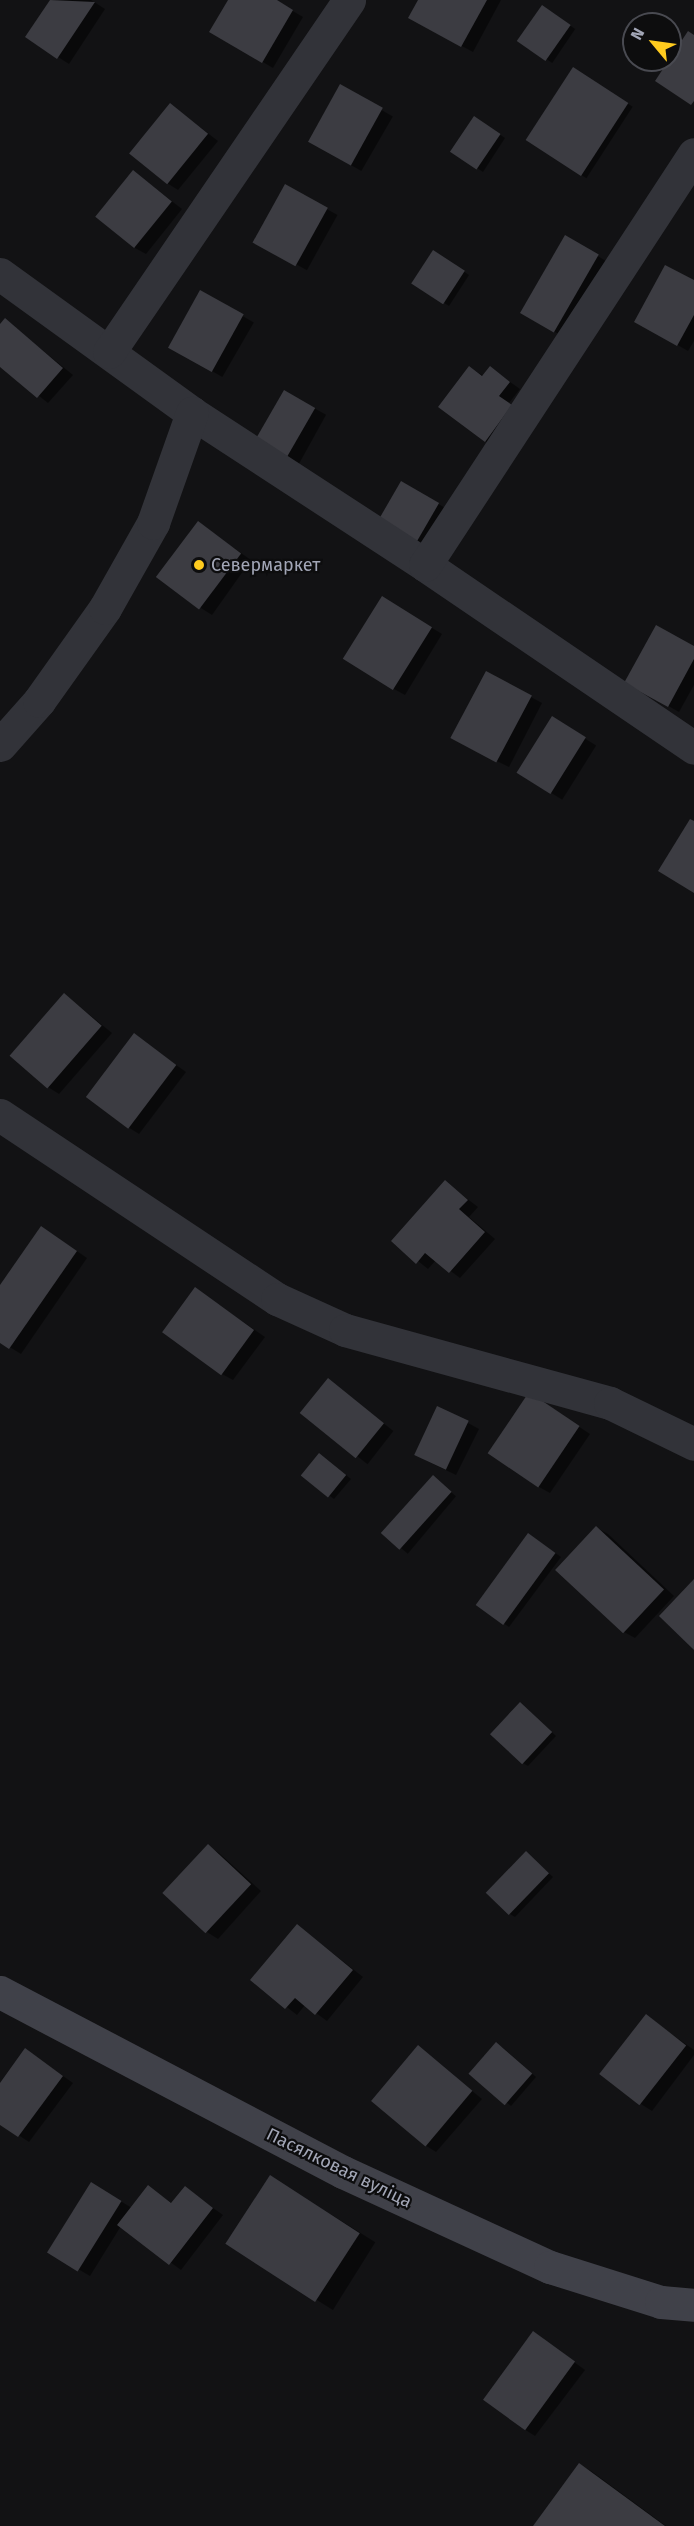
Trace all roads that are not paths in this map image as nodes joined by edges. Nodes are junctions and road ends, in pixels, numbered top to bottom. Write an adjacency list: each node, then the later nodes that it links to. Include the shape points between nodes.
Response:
1 (349, 0): 4 (street)
2 (694, 154): 6 (street)
3 (0, 274): 4 (street)
4 (109, 352): 5 (street)
5 (192, 413): 6 (street); 8 (street, via 153,523 105,608 39,700)
6 (425, 565): 7 (street)
7 (689, 731)
8 (0, 745)
9 (0, 1116): 10 (street, via 277,1299 345,1330 610,1403)
10 (694, 1444)
11 (0, 1992): 12 (main road, Пасялковая вуліца, via 343,2172 550,2267 661,2302)
12 (694, 2305)

